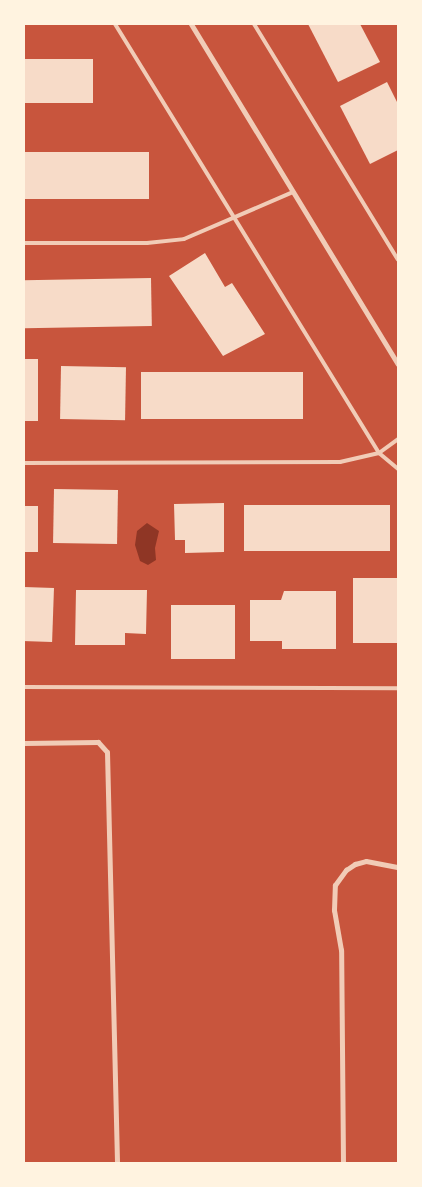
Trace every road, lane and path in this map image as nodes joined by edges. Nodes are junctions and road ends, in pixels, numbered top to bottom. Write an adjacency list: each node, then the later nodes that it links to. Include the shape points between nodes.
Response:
1 (115, 24): 5 (lane)
2 (191, 24): 4 (street)
3 (254, 24): 7 (lane)
4 (293, 192): 5 (lane); 8 (street)
5 (238, 219): 6 (lane, via 184,239 147,243); 10 (lane)
6 (24, 243)
7 (398, 260)
8 (398, 364)
9 (398, 439): 10 (lane)
10 (379, 453): 11 (lane, via 340,462); 12 (lane)
11 (24, 463)
12 (398, 469)
13 (24, 687): 14 (lane)
14 (398, 688)
15 (24, 742): 17 (street, via 98,742 107,752)
16 (398, 866): 18 (street, via 366,861 355,864 335,885 334,910 341,950)
17 (117, 1163)
18 (343, 1163)

